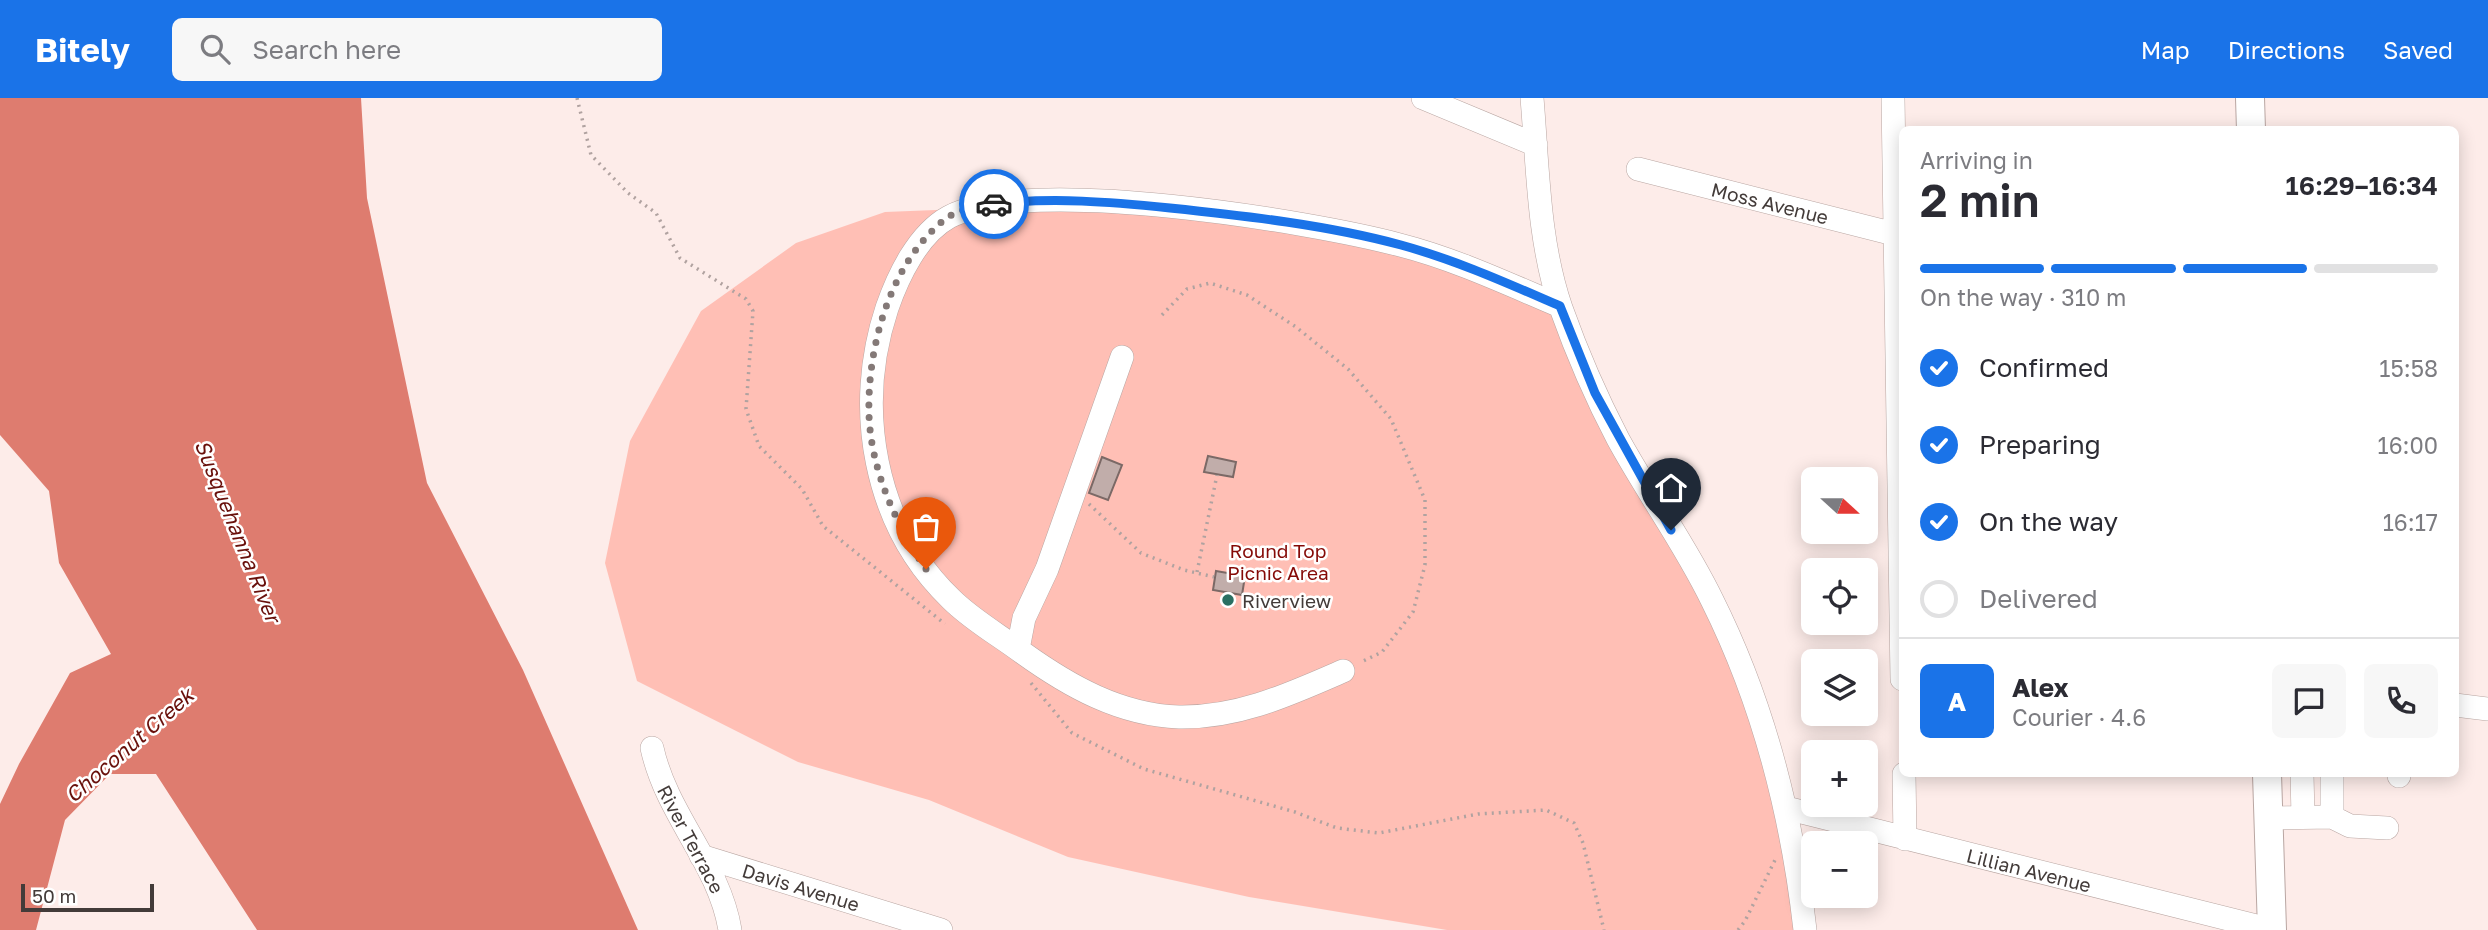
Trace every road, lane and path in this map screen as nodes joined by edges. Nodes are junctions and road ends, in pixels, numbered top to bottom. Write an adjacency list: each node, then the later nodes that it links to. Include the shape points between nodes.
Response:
1 (578, 98): 18 (path, via 591,155 628,193 656,213 680,258 746,299 753,311 746,409 759,446 802,489 823,526)
2 (1423, 98): 7 (street)
3 (1532, 98): 7 (street)
4 (1893, 98): 9 (street)
5 (2250, 98): 6 (main road)
6 (2251, 126)
7 (1536, 145): 10 (street, via 1546,247)
8 (1638, 169): 9 (street, Moss Avenue)
9 (1898, 235): 12 (street)
10 (1560, 306): 19 (street, via 1403,245 1209,212 1080,201 1017,201 974,207 946,219 919,246 892,294 872,364 869,415 881,477 895,517 931,577 967,613); 28 (street, via 1619,440 1711,597 1735,648 1759,706)
11 (1162, 314): 20 (path, via 1187,289 1210,283 1247,295 1348,369 1391,419 1425,500 1425,565 1413,612 1390,642 1382,652)
12 (1899, 346)
13 (1122, 358): 15 (street)
14 (1217, 475): 16 (path)
15 (1074, 489): 16 (path, via 1134,549); 19 (street, via 1047,569 1024,618)
16 (1197, 573): 17 (path)
17 (1214, 577)
18 (949, 626)
19 (1025, 654): 20 (street, via 1093,696 1132,710 1179,717 1269,703); 38 (path, via 1031,685 1072,733 1144,769 1337,828 1379,833 1478,814 1546,810 1574,823)
20 (1343, 671)
21 (2459, 705): 22 (street)
22 (2488, 709)
23 (652, 748): 35 (street, River Terrace, via 658,777)
24 (1904, 777): 33 (street)
25 (2267, 777): 31 (main road)
26 (2302, 777): 29 (street)
27 (2332, 777): 30 (street)
28 (1786, 808): 33 (street, Lillian Avenue); 34 (street)
29 (2303, 817): 30 (street); 31 (street)
30 (2332, 817): 32 (street, via 2350,826)
31 (2268, 818): 41 (main road)
32 (2387, 828)
33 (1905, 839): 41 (street, Lillian Avenue)
34 (1791, 840): 39 (path, via 1772,863); 40 (street)
35 (701, 856): 36 (street, River Terrace, via 725,902); 37 (street, Davis Avenue)
36 (730, 930)
37 (941, 930)
38 (1604, 930)
39 (1738, 930)
40 (1805, 930)
41 (2272, 930)

